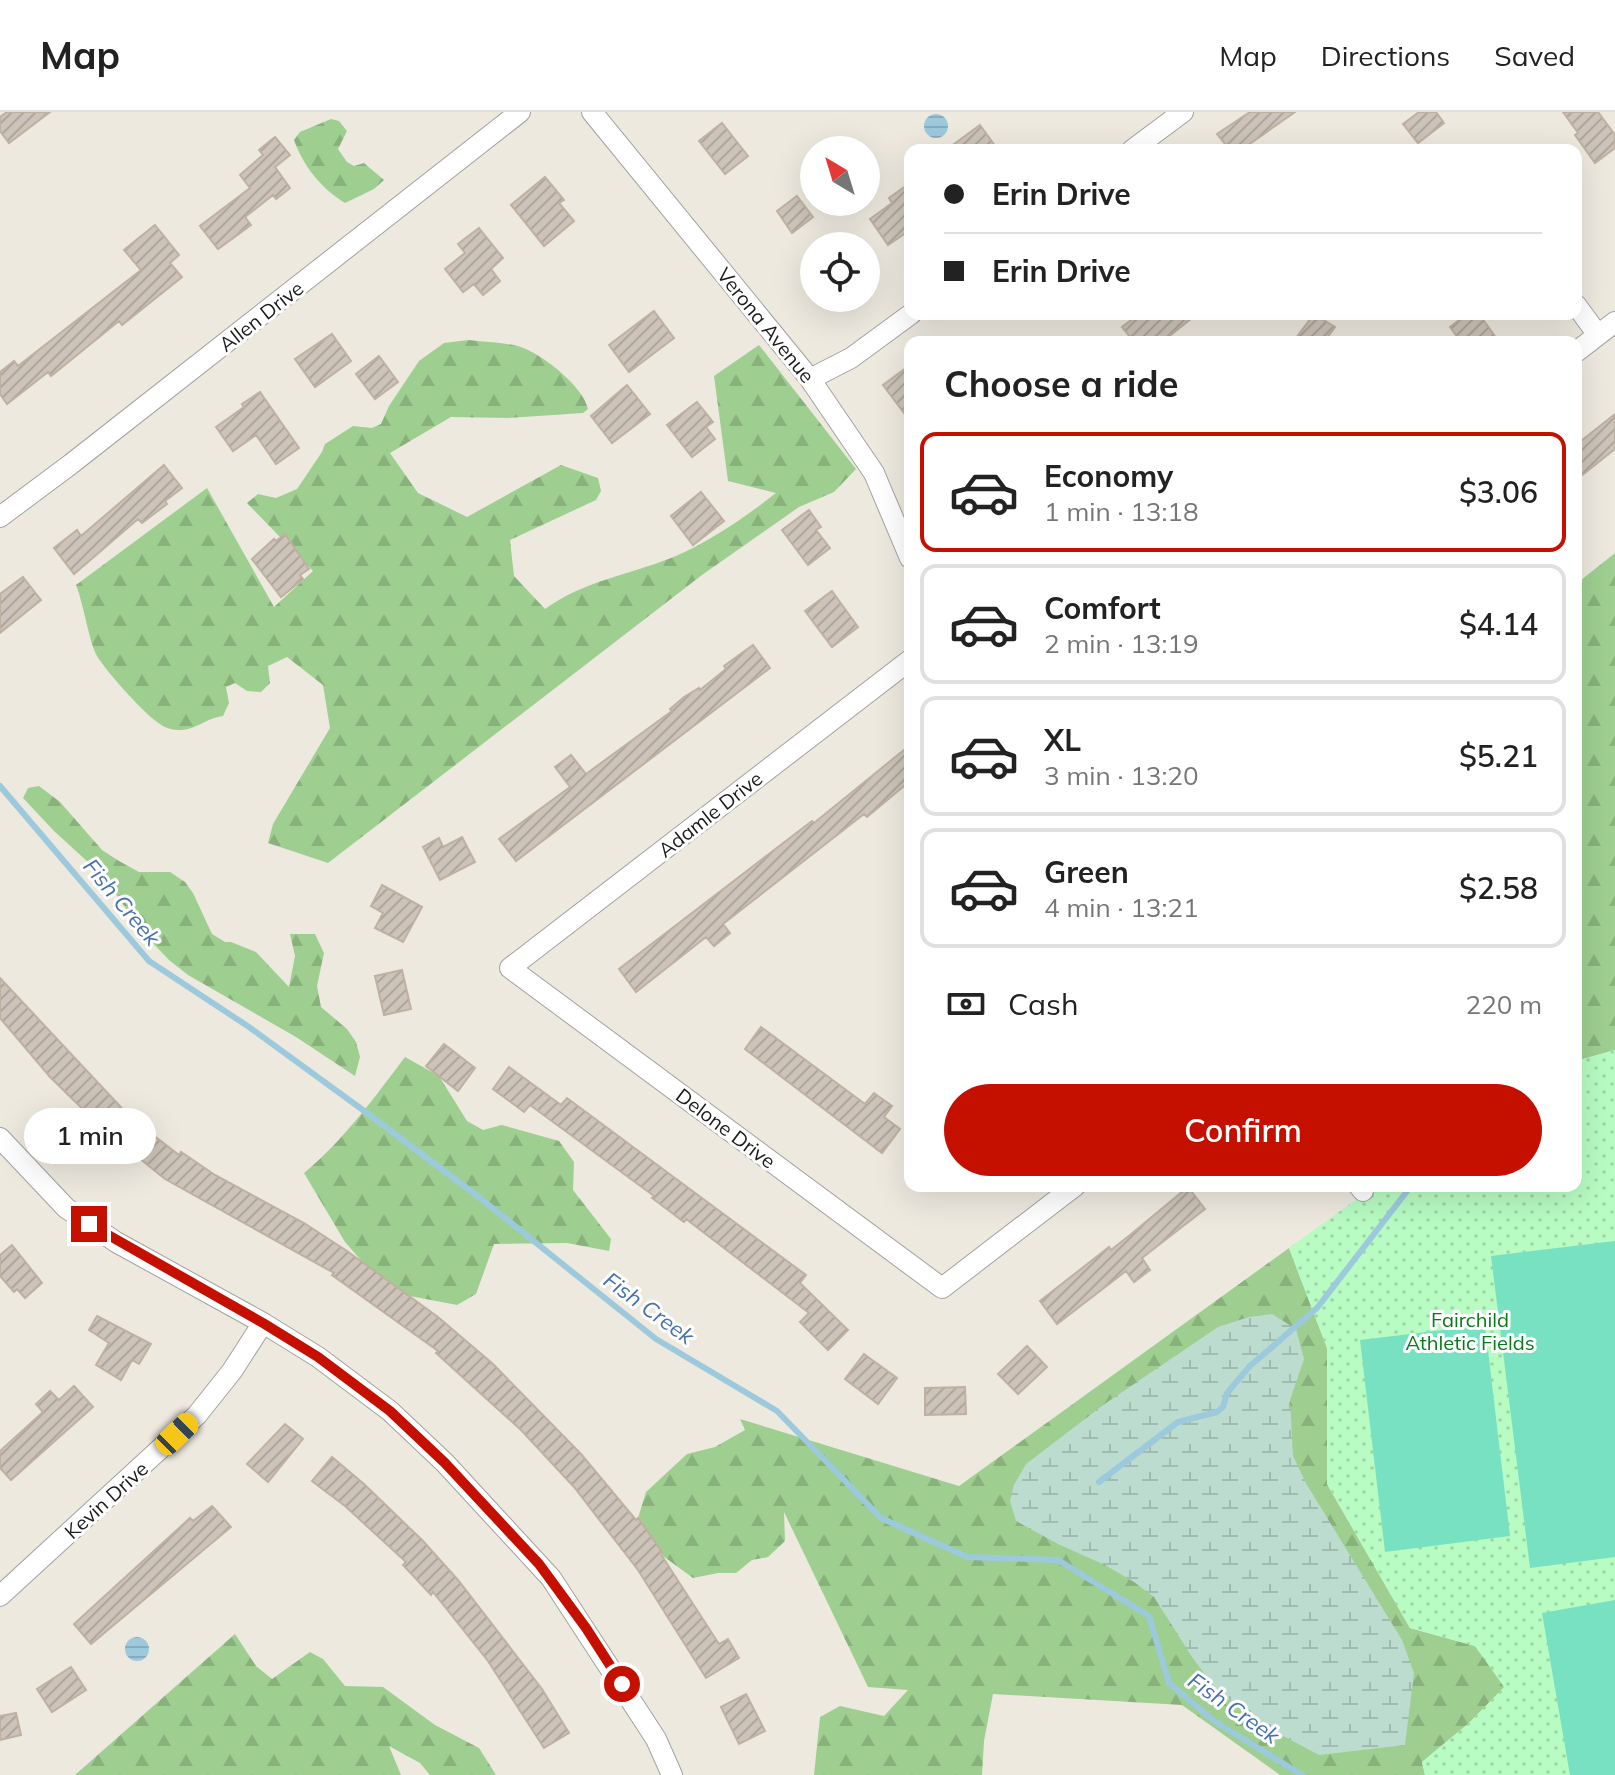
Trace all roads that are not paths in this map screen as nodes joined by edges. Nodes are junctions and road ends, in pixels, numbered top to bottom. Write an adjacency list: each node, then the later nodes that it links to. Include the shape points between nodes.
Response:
1 (520, 112): 11 (street, Allen Drive)
2 (592, 112): 10 (street, Verona Avenue)
3 (1183, 112): 4 (street)
4 (1140, 144)
5 (1582, 313): 8 (street)
6 (904, 319): 10 (street, via 851,358)
7 (1615, 322): 8 (street)
8 (1598, 335): 9 (street)
9 (1582, 347)
10 (810, 379): 12 (street, Verona Avenue, via 874,473)
11 (0, 517)
12 (904, 544)
13 (904, 665): 14 (street, Adamle Drive)
14 (510, 968): 16 (street, Delone Drive, via 942,1288)
15 (0, 1138): 17 (street, via 50,1193 89,1224)
16 (1067, 1192)
17 (263, 1323): 18 (street, Kevin Drive, via 197,1415); 19 (street, via 390,1411 519,1541 586,1628 656,1739)
18 (0, 1596)
19 (672, 1775)

